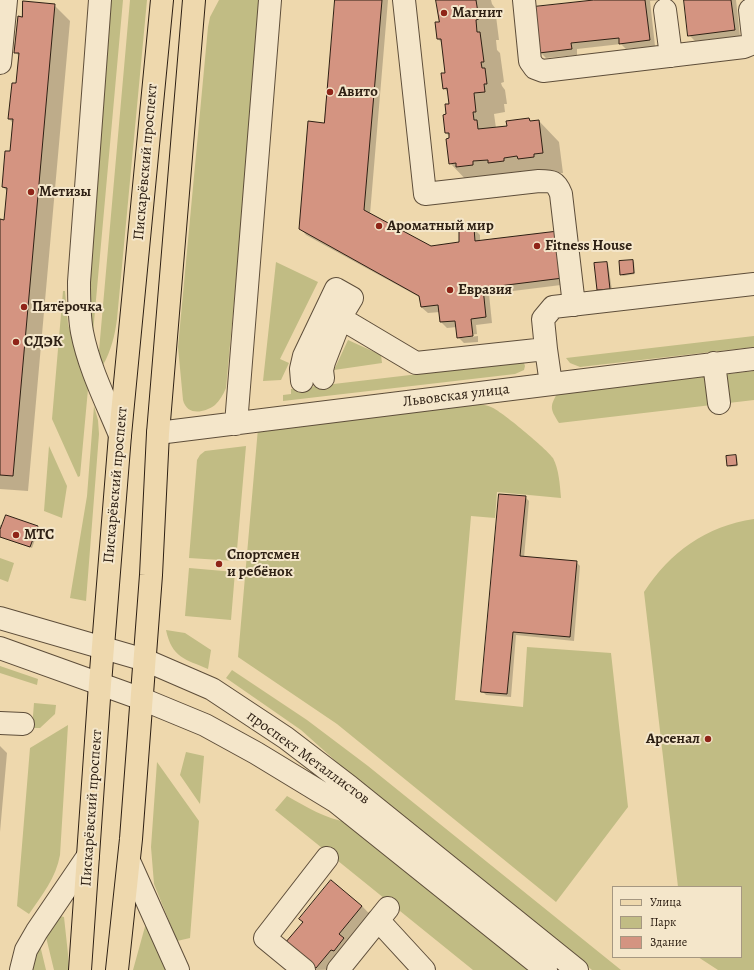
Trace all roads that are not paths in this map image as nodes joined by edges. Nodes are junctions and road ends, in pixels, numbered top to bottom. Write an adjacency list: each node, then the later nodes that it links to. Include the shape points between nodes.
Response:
1 (6, 0): 11 (street)
2 (100, 0): 22 (street, via 79,282 80,311 82,331 93,371)
3 (162, 0): 22 (main road, Пискарёвский проспект)
4 (270, 0): 20 (street)
5 (404, 0): 13 (street, via 425,194 539,181 550,181 558,186)
6 (524, 0): 10 (street, via 530,61 535,68 543,71)
7 (196, 4): 21 (main road)
8 (665, 10): 10 (street)
9 (750, 10): 10 (street, via 753,37 751,44)
10 (671, 56)
11 (0, 63)
12 (754, 284): 13 (street)
13 (574, 305): 15 (street, via 553,307 543,319)
14 (342, 319): 14 (street, via 352,298 336,289 304,356 301,369 312,379 324,362); 15 (street, via 416,363)
15 (546, 349): 18 (street)
16 (754, 358): 17 (street, Львовская улица)
17 (714, 363): 18 (street, Львовская улица); 19 (street)
18 (551, 384): 20 (street, Львовская улица)
19 (719, 403)
20 (236, 424): 21 (street, Львовская улица)
21 (158, 433): 26 (main road)
22 (120, 435): 25 (main road, Пискарёвский проспект)
23 (0, 618): 25 (street, проспект Металлистов)
24 (0, 648): 27 (street, проспект Металлистов)
25 (103, 648): 26 (street, проспект Металлистов); 27 (main road, Пискарёвский проспект)
26 (145, 660): 28 (main road); 42 (street, проспект Металлистов, via 212,690 286,738)
27 (100, 684): 28 (street, проспект Металлистов); 31 (main road, Пискарёвский проспект)
28 (142, 699): 33 (main road); 41 (street, проспект Металлистов, via 205,725 336,801)
29 (0, 723): 30 (street)
30 (23, 724)
31 (88, 856): 34 (street, via 26,950); 35 (main road, Пискарёвский проспект)
32 (327, 858): 38 (street, via 265,938)
33 (129, 861): 36 (main road); 37 (street)
34 (21, 970)
35 (80, 970)
36 (117, 970)
37 (178, 970)
38 (304, 970)
39 (338, 970): 40 (street, via 383,914)
40 (424, 970)
41 (546, 970)
42 (576, 970)

